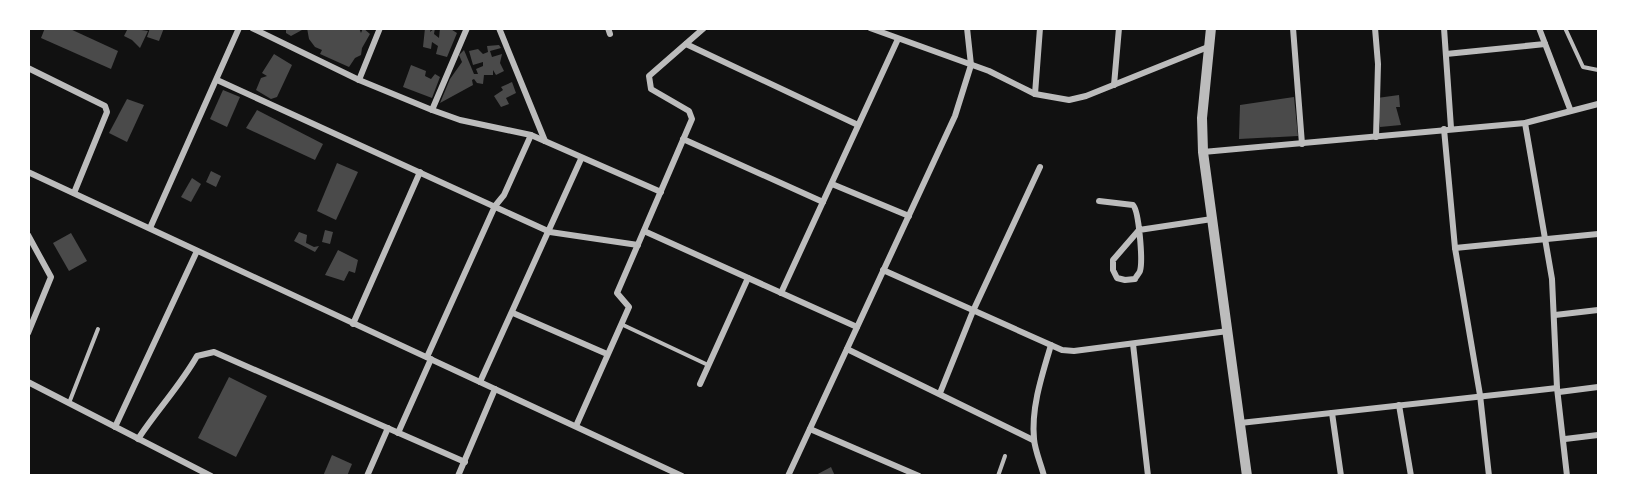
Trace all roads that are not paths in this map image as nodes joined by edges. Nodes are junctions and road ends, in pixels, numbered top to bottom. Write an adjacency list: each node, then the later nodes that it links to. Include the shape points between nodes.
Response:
1 (239, 28): 25 (street)
2 (252, 28): 26 (street)
3 (380, 28): 26 (street)
4 (467, 28): 31 (street)
5 (499, 28): 38 (street)
6 (704, 28): 18 (street)
7 (870, 28): 17 (street)
8 (967, 28): 22 (street)
9 (1040, 28): 28 (street)
10 (1119, 28): 27 (street)
11 (1211, 28): 20 (street)
12 (1293, 28): 39 (street)
13 (1375, 28): 36 (street)
14 (1444, 28): 21 (street)
15 (1539, 28): 19 (street)
16 (1564, 28): 24 (lane, via 1583,67)
17 (898, 39): 22 (street); 33 (street)
18 (686, 44): 33 (street); 37 (street, via 649,76 651,89 692,114)
19 (1545, 44): 21 (street); 30 (street)
20 (1208, 47): 27 (street); 40 (street)
21 (1446, 54): 34 (street)
22 (971, 65): 28 (street); 52 (street, via 955,116)
23 (28, 68): 48 (street, via 105,106 107,112)
24 (1599, 70)
25 (217, 80): 43 (street); 54 (street)
26 (359, 80): 31 (street)
27 (1114, 85): 28 (street, via 1069,100)
28 (1035, 94)
29 (1599, 104): 30 (street)
30 (1570, 109): 32 (street)
31 (432, 110): 35 (street)
32 (1525, 123): 34 (street); 60 (street)
33 (858, 125): 46 (street)
34 (1448, 129): 36 (street); 63 (street)
35 (531, 135): 38 (street); 51 (street, via 504,195)
36 (1376, 137): 39 (street)
37 (683, 139): 47 (street); 50 (street)
38 (545, 141): 41 (street)
39 (1302, 144): 40 (street)
40 (1203, 152): 53 (street)
41 (581, 159): 47 (street); 57 (street)
42 (1040, 167): 69 (street)
43 (420, 172): 51 (street); 72 (street)
44 (30, 173): 45 (street); 48 (street)
45 (28, 182)
46 (832, 184): 50 (street); 52 (street)
47 (661, 192): 56 (street)
48 (74, 193): 54 (street)
49 (1099, 201): 55 (street, via 1133,205)
50 (823, 202): 67 (street)
51 (495, 206): 57 (street); 82 (street)
52 (909, 216): 65 (street)
53 (1212, 219): 55 (street); 76 (street)
54 (150, 228): 64 (street)
55 (1138, 230): 55 (street, via 1113,260 1117,278 1134,279 1140,271)
56 (644, 231): 62 (street); 66 (street)
57 (550, 232): 62 (street); 70 (street)
58 (1599, 234): 60 (street)
59 (28, 235): 61 (street)
60 (1545, 237): 63 (street); 71 (street)
61 (31, 244): 77 (street, via 51,278)
62 (638, 245): 73 (street, via 617,293 629,304)
63 (1455, 248): 91 (street)
64 (197, 251): 72 (street); 97 (street)
65 (884, 270): 69 (street); 74 (street)
66 (748, 278): 67 (street); 83 (street)
67 (781, 293): 74 (street)
68 (1599, 310): 71 (street)
69 (973, 311): 79 (street); 90 (street)
70 (513, 313): 81 (street); 85 (street)
71 (1555, 315): 89 (street)
72 (353, 324): 82 (street)
73 (621, 324): 81 (street); 83 (lane)
74 (857, 327): 80 (street)
75 (98, 329): 92 (lane)
76 (1228, 331): 78 (street); 95 (street)
77 (28, 333)
78 (1133, 344): 79 (street, via 1074,351); 115 (street)
79 (1051, 345): 103 (street, via 1038,391)
80 (847, 349): 90 (street); 99 (street)
81 (607, 354): 96 (street)
82 (429, 358): 85 (street); 100 (street)
83 (709, 365): 86 (street)
84 (28, 382): 92 (street)
85 (480, 382): 88 (street)
86 (700, 384)
87 (1599, 387): 89 (street)
88 (495, 389): 96 (street); 106 (street)
89 (1558, 390): 91 (street); 104 (street)
90 (940, 393): 103 (street)
91 (1480, 395): 93 (street); 119 (street)
92 (69, 404): 97 (street)
93 (1399, 405): 94 (street); 118 (street)
94 (1332, 413): 95 (street); 117 (street)
95 (1240, 423): 116 (street)
96 (576, 426): 110 (street)
97 (114, 427): 102 (street)
98 (388, 428): 100 (street); 102 (street, via 214,352 197,356); 108 (street)
99 (810, 429): 111 (street); 112 (street)
100 (398, 433): 106 (street)
101 (1599, 435): 104 (street)
102 (138, 439): 107 (street)
103 (1034, 440): 114 (street)
104 (1565, 440): 120 (street)
105 (1005, 456): 113 (lane)
106 (465, 462): 109 (street)
107 (212, 476)
108 (367, 476)
109 (458, 476)
110 (682, 476)
111 (788, 476)
112 (919, 476)
113 (998, 476)
114 (1044, 476)
115 (1148, 476)
116 (1247, 476)
117 (1341, 476)
118 (1411, 476)
119 (1489, 476)
120 (1567, 476)

